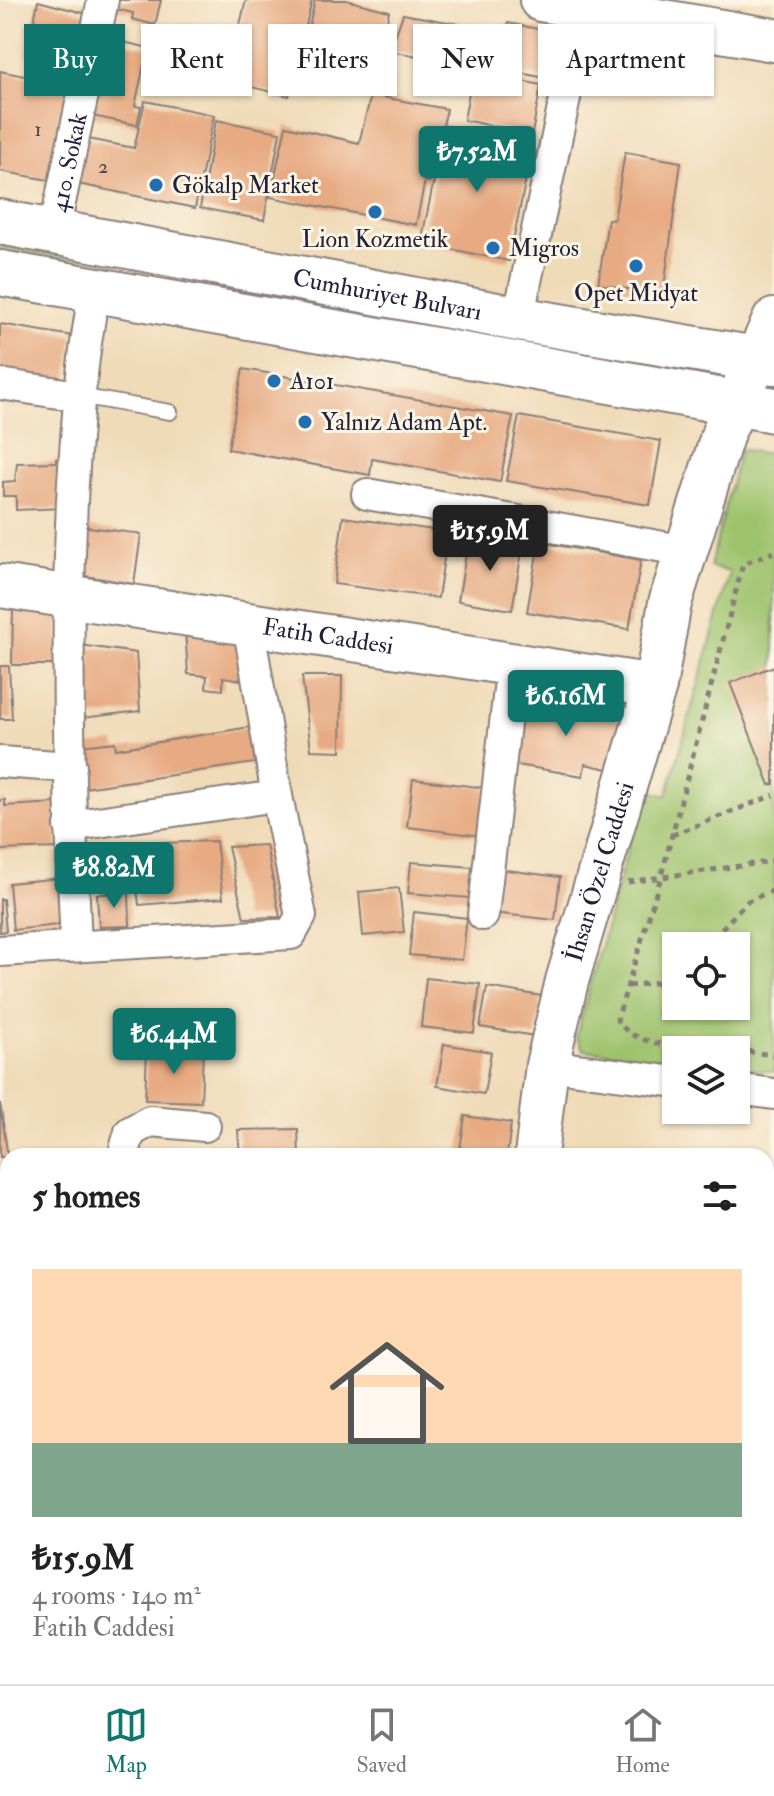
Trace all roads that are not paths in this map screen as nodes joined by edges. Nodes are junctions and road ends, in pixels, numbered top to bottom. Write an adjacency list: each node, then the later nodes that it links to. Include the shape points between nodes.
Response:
1 (103, 0): 6 (street, 410. Sokak)
2 (541, 0): 3 (street)
3 (586, 4): 4 (street); 9 (street)
4 (774, 40)
5 (0, 222): 6 (main road, Cumhuriyet Bulvarı)
6 (54, 231): 9 (main road, Cumhuriyet Bulvarı)
7 (0, 273): 8 (main road, Cumhuriyet Bulvarı)
8 (95, 290): 13 (street); 14 (main road, Cumhuriyet Bulvarı)
9 (518, 319): 11 (main road, Cumhuriyet Bulvarı)
10 (774, 320): 11 (street, İhsan Özel Caddesi)
11 (765, 360): 14 (street, İhsan Özel Caddesi)
12 (0, 384): 13 (street)
13 (78, 396): 15 (lane); 19 (street)
14 (754, 407): 17 (street, İhsan Özel Caddesi)
15 (170, 412)
16 (367, 494): 17 (street)
17 (686, 551): 22 (street, İhsan Özel Caddesi)
18 (0, 586): 19 (street, Fatih Caddesi)
19 (67, 596): 20 (street, Fatih Caddesi); 24 (street)
20 (248, 623): 21 (street, Fatih Caddesi); 25 (street)
21 (512, 663): 22 (street, Fatih Caddesi); 27 (street)
22 (655, 686): 30 (street, İhsan Özel Caddesi)
23 (0, 762): 24 (street)
24 (71, 767): 26 (street)
25 (277, 796): 26 (street); 28 (street, via 301,916 291,934)
26 (70, 826): 28 (street)
27 (483, 915)
28 (76, 946): 29 (street)
29 (0, 951)
30 (547, 1065): 31 (street); 36 (street, İhsan Özel Caddesi)
31 (662, 1080)
32 (750, 1091): 33 (street)
33 (774, 1094)
34 (205, 1126): 35 (street, via 150,1121 130,1132)
35 (125, 1148)
36 (537, 1148)

